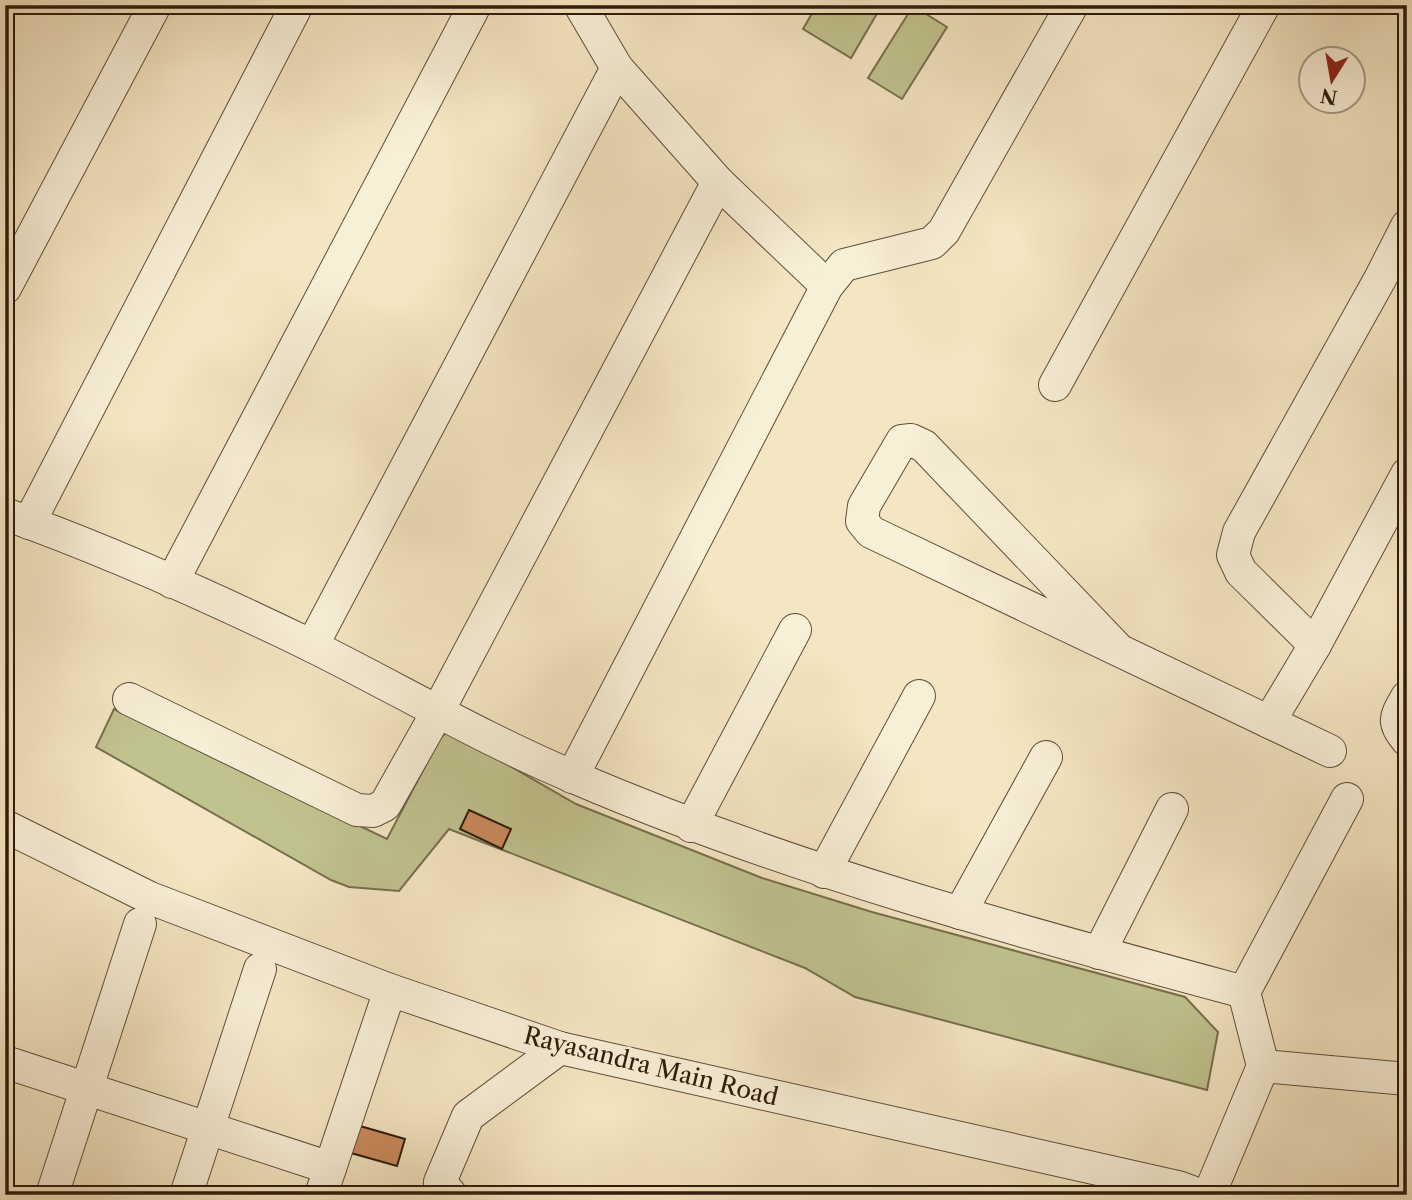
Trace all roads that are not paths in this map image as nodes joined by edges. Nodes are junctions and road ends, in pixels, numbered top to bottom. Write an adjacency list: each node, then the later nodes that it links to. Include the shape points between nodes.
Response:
1 (155, 5): 11 (street)
2 (297, 5): 14 (street)
3 (475, 5): 15 (street)
4 (580, 5): 7 (street)
5 (1072, 5): 10 (street, via 944,231 932,243 844,265)
6 (1264, 5): 12 (street)
7 (617, 68): 8 (street); 18 (street)
8 (718, 182): 10 (street); 23 (street)
9 (1407, 226): 17 (street, via 1239,532 1233,555 1241,572)
10 (827, 286): 28 (street)
11 (5, 288)
12 (1055, 385)
13 (1407, 474): 17 (street)
14 (17, 518): 15 (street)
15 (172, 582): 18 (street)
16 (795, 630): 31 (street)
17 (1315, 645): 24 (street)
18 (312, 646): 23 (street)
19 (1119, 650): 19 (street, via 924,446 902,441 864,506 862,520 871,531); 24 (street)
20 (919, 696): 33 (street)
21 (1407, 696): 25 (street, via 1396,717 1397,728)
22 (129, 699): 23 (street, via 357,810 373,811 385,804)
23 (438, 711): 28 (street)
24 (1269, 722): 26 (street)
25 (1407, 740)
26 (1330, 751)
27 (1046, 757): 34 (street)
28 (572, 777): 31 (street)
29 (1347, 799): 39 (street)
30 (1172, 809): 36 (street)
31 (691, 825): 33 (street)
32 (5, 826): 38 (street, Rayasandra Main Road, via 150,898)
33 (824, 872): 34 (street)
34 (960, 913): 36 (street)
35 (139, 924): 44 (street)
36 (1099, 953): 39 (street)
37 (260, 969): 45 (street)
38 (390, 990): 40 (street, Rayasandra Main Road); 46 (street)
39 (1244, 992): 42 (street)
40 (559, 1048): 49 (street, via 468,1116 440,1182); 50 (street, Rayasandra Main Road)
41 (5, 1062): 44 (street)
42 (1264, 1066): 43 (street); 51 (street)
43 (1407, 1079)
44 (87, 1088): 45 (street); 47 (street)
45 (208, 1128): 46 (street); 48 (street)
46 (326, 1181)
47 (52, 1195)
48 (187, 1195)
49 (451, 1195)
50 (1200, 1195)
51 (1209, 1195)

